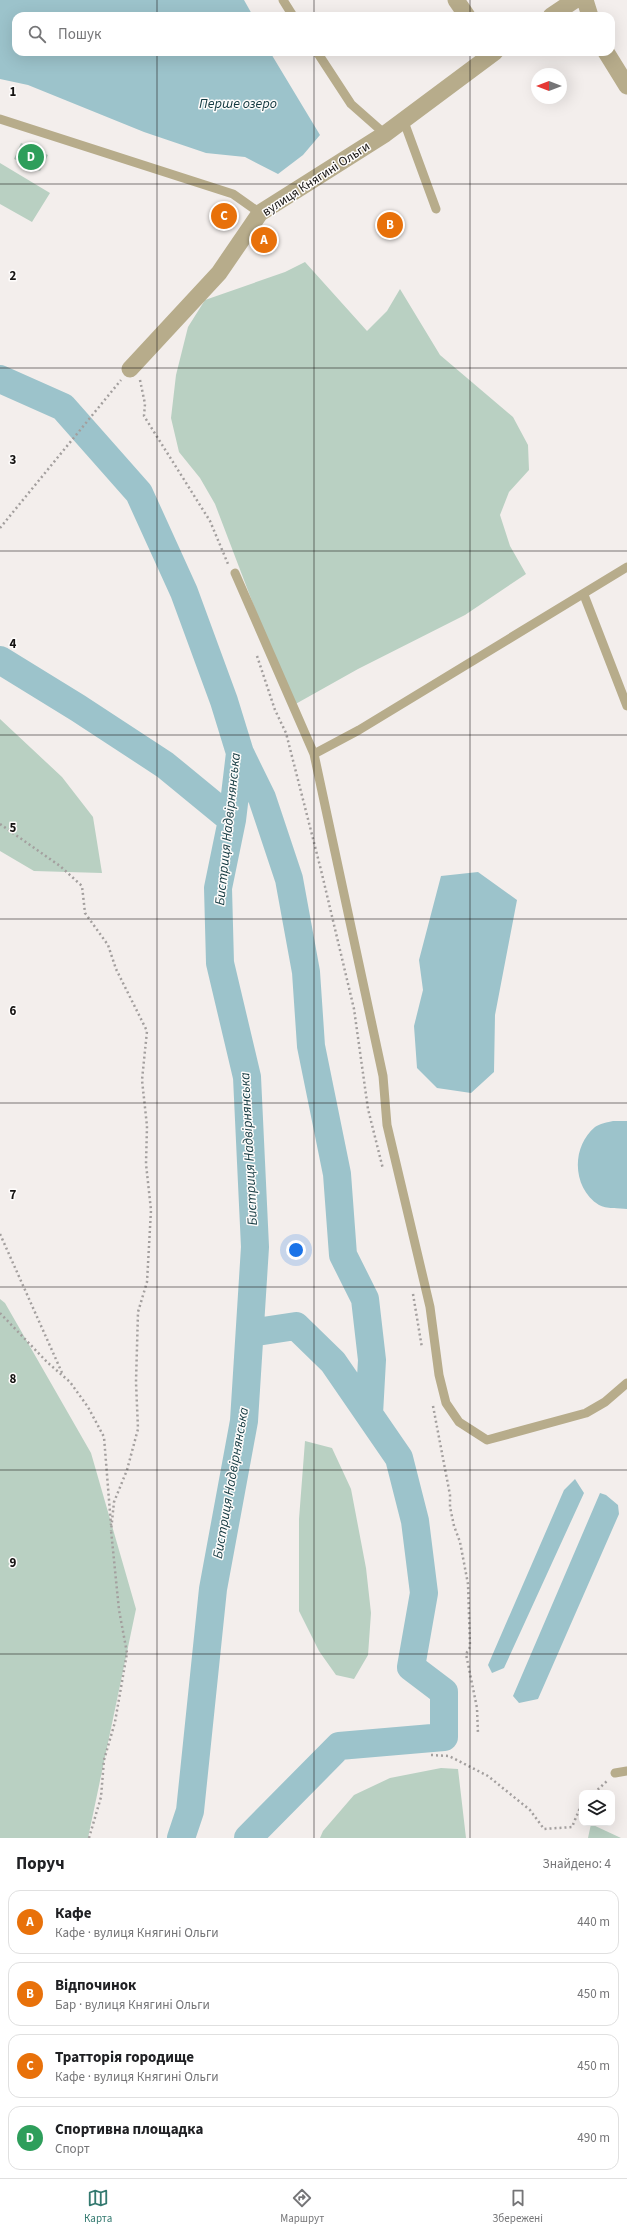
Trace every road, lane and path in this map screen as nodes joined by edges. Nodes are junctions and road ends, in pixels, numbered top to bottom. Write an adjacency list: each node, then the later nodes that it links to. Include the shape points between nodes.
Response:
1 (283, 0): 5 (lane)
2 (456, 0): 6 (street)
3 (575, 0): 7 (street)
4 (585, 0): 8 (street)
5 (290, 12)
6 (464, 12)
7 (557, 12)
8 (589, 12)
9 (320, 56): 15 (lane, via 351,104)
10 (488, 56): 14 (street, вулиця Княгині Ольги)
11 (608, 56): 12 (street)
12 (627, 86)
13 (0, 119): 17 (lane, via 233,194)
14 (403, 119): 15 (street, вулиця Княгині Ольги); 16 (lane)
15 (385, 134): 17 (street, вулиця Княгині Ольги)
16 (436, 209)
17 (260, 213): 18 (street, вулиця Княгині Ольги, via 219,274)
18 (134, 372): 19 (path); 21 (path, via 145,404 144,416 210,522)
19 (0, 528)
20 (627, 567): 22 (lane)
21 (233, 572): 25 (lane)
22 (584, 595): 24 (lane); 25 (lane, via 359,730)
23 (255, 649): 27 (path, via 265,683 286,733 321,870 354,1009 368,1109)
24 (627, 706)
25 (314, 754): 33 (lane, via 383,1076 387,1124 430,1307 439,1375 446,1404 459,1422 487,1440 586,1413 605,1402)
26 (0, 824): 35 (path, via 60,866 82,886 85,913 108,945 116,969 146,1031 142,1080 151,1210 147,1282 138,1312 138,1428 127,1470 114,1502)
27 (384, 1172)
28 (0, 1234): 32 (path)
29 (412, 1287): 31 (path)
30 (0, 1313): 32 (path)
31 (422, 1350)
32 (63, 1376): 35 (path, via 88,1407 104,1436)
33 (627, 1383)
34 (432, 1398): 36 (path, via 450,1495 450,1508 468,1584 470,1647 466,1654 475,1694)
35 (111, 1531): 42 (path, via 126,1653 116,1722 104,1760 101,1797)
36 (478, 1734)
37 (431, 1755): 41 (path, via 449,1756 488,1776 530,1810 544,1829 572,1827)
38 (627, 1771): 39 (lane)
39 (615, 1773): 40 (path)
40 (597, 1790)
41 (579, 1810)
42 (89, 1838)

